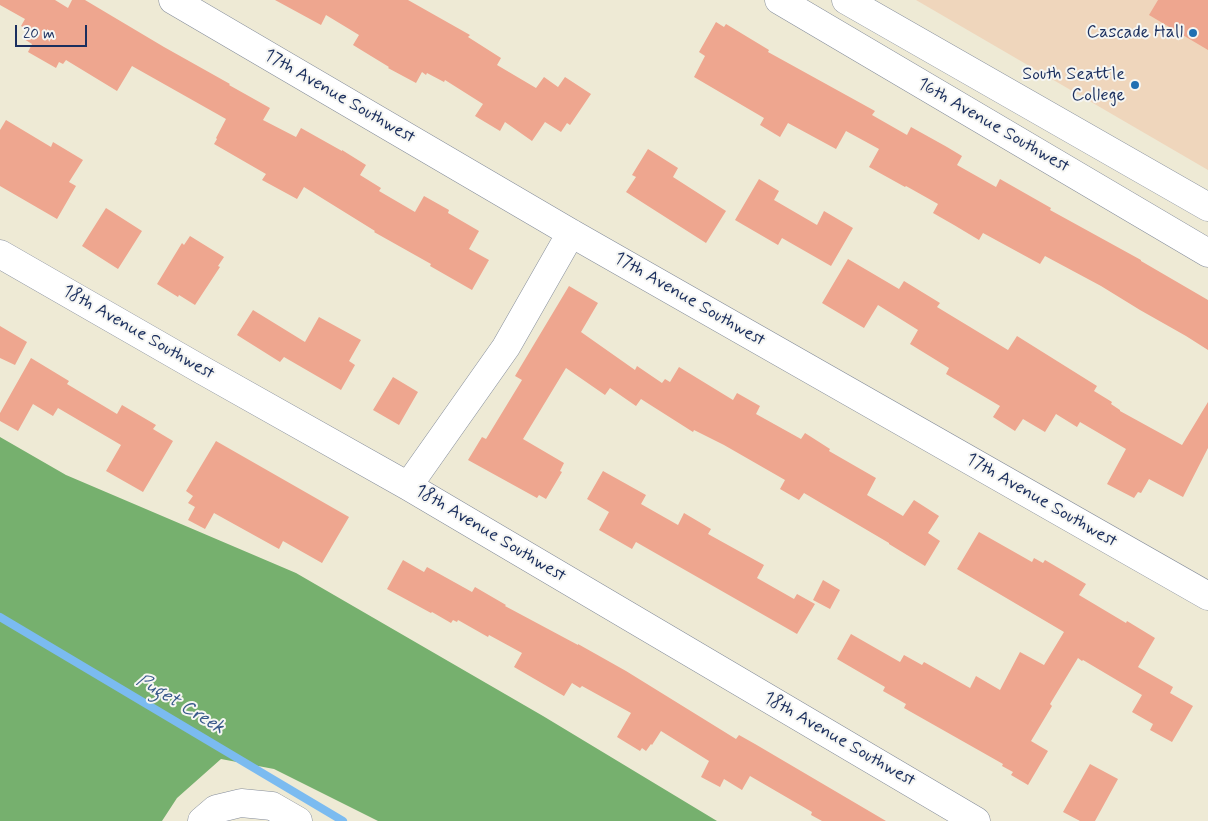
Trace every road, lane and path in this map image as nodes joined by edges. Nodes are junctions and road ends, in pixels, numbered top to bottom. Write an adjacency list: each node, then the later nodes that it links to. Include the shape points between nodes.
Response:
1 (173, 0): 5 (street, 17th Avenue Southwest)
2 (779, 0): 6 (street, 16th Avenue Southwest)
3 (846, 0): 4 (street, 16th Avenue Southwest)
4 (1207, 204): 6 (street)
5 (571, 233): 8 (street, via 506,347); 9 (street, 17th Avenue Southwest)
6 (1197, 246)
7 (0, 254): 8 (street, 18th Avenue Southwest)
8 (408, 486): 12 (street, 18th Avenue Southwest)
9 (1208, 596)
10 (209, 815): 11 (street, via 241,803 272,806)
11 (298, 821)
12 (976, 821)

